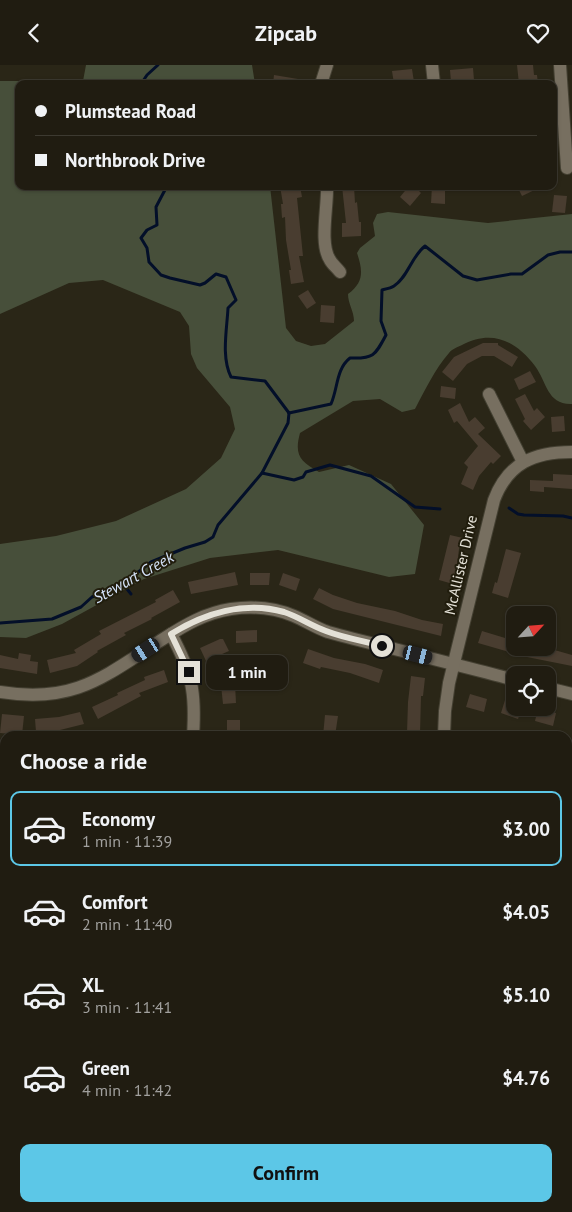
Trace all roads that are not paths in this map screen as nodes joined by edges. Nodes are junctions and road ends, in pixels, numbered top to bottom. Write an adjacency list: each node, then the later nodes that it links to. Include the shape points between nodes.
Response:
1 (327, 65): 4 (street)
2 (432, 65): 5 (street)
3 (560, 65): 6 (street)
4 (322, 80)
5 (434, 80)
6 (567, 168)
7 (327, 190): 8 (street, via 325,242 329,259)
8 (340, 272)
9 (489, 394): 11 (street)
10 (572, 452): 11 (street, McAllister Drive, via 542,455)
11 (523, 462): 13 (street, McAllister Drive, via 505,478 494,500)
12 (171, 634): 13 (street, via 213,613 232,609 268,609 328,632); 16 (street, via 102,678 74,690 33,696); 18 (street, via 192,685)
13 (454, 664): 14 (street); 19 (street, McAllister Drive)
14 (506, 678)
15 (556, 690): 17 (street)
16 (0, 692)
17 (572, 694)
18 (193, 731)
19 (444, 731)

